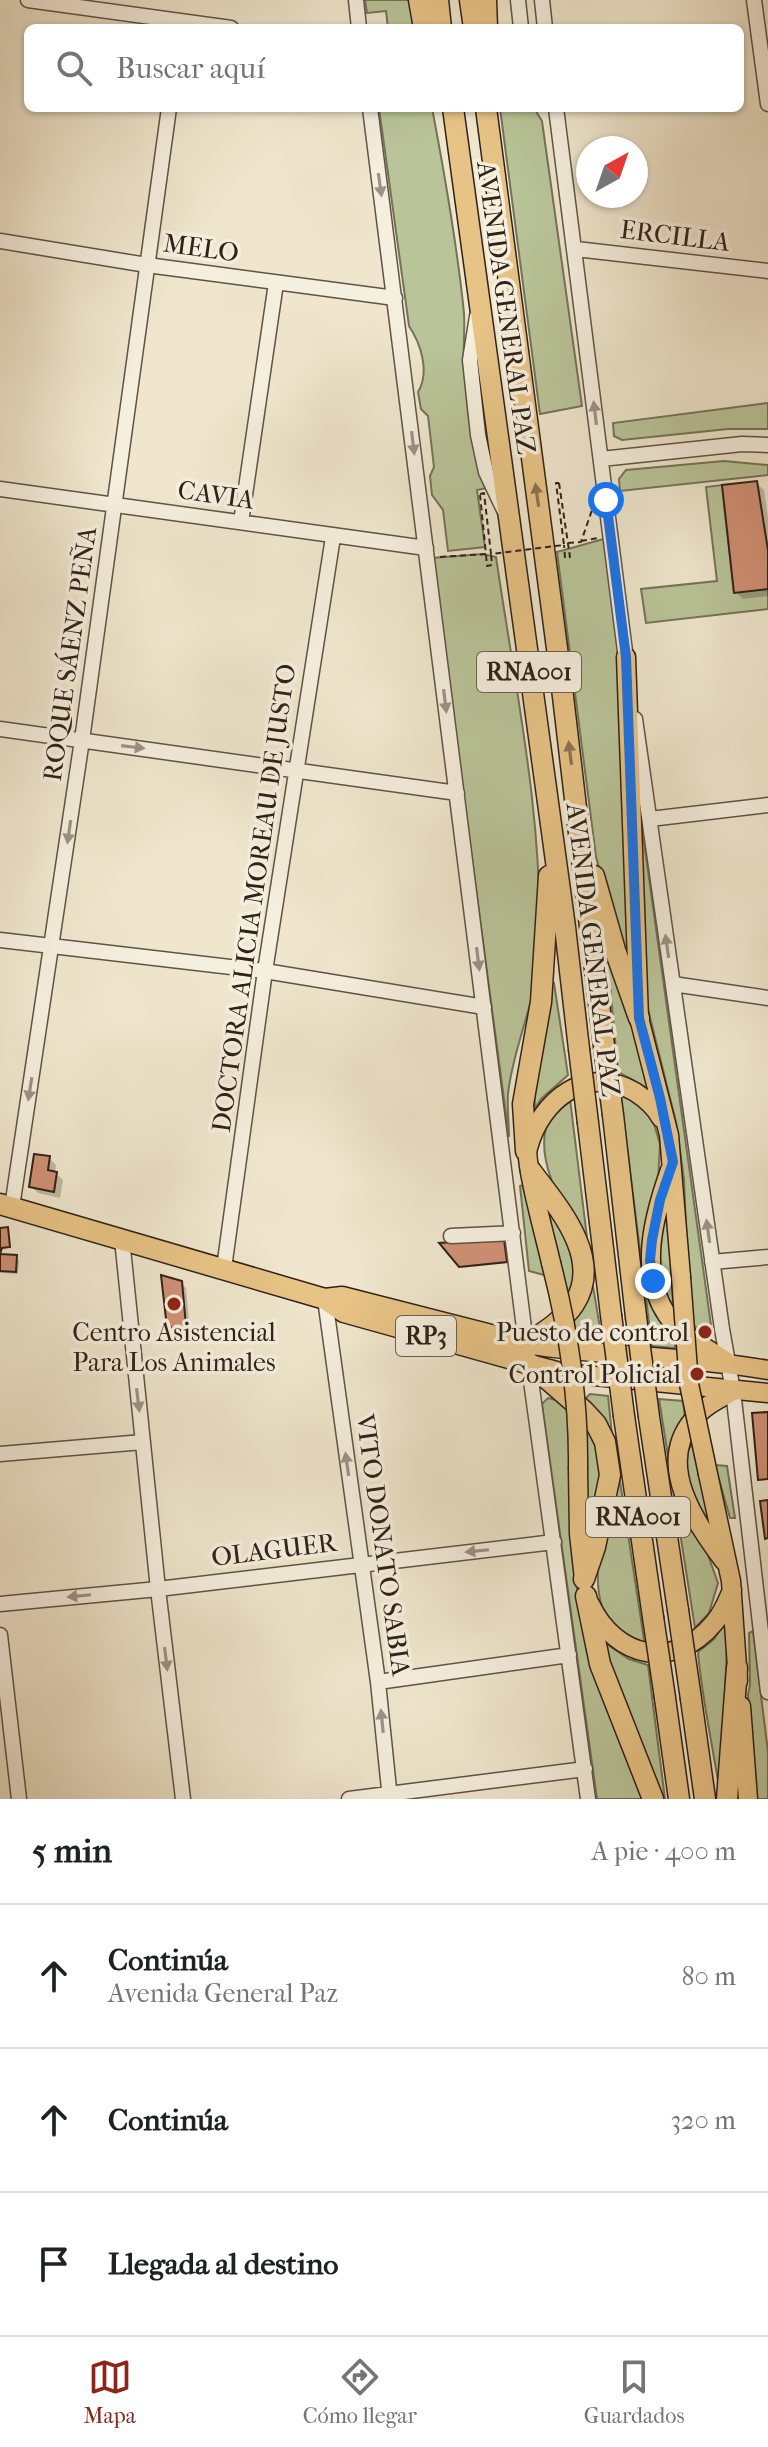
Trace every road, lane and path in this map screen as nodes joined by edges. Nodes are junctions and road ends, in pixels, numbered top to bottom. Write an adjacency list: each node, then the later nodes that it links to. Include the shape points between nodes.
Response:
1 (28, 0): 10 (street)
2 (356, 0): 11 (street)
3 (419, 0): 12 (highway)
4 (438, 0): 13 (highway)
5 (470, 0): 14 (highway)
6 (486, 0): 15 (highway)
7 (518, 0): 16 (street)
8 (542, 0): 17 (street)
9 (754, 0): 18 (street)
10 (180, 24)
11 (359, 24)
12 (423, 24)
13 (441, 24)
14 (473, 24)
15 (487, 24)
16 (521, 24)
17 (545, 24)
18 (768, 104)
19 (168, 112): 28 (street, ROQUE SÁENZ PEÑA)
20 (371, 112): 31 (street, one-way to 31)
21 (443, 112): 25 (highway)
22 (454, 112): 25 (highway, AVENIDA GENERAL PAZ / RNA001)
23 (488, 112): 52 (highway, AVENIDA GENERAL PAZ / RNA001, one-way to 23)
24 (557, 114): 27 (street)
25 (464, 193): 51 (highway, AVENIDA GENERAL PAZ / RNA001)
26 (0, 241): 28 (street, MELO)
27 (576, 249): 29 (street, ERCILLA); 33 (street, one-way to 27)
28 (147, 265): 30 (street, MELO); 38 (street, ROQUE SÁENZ PEÑA)
29 (768, 271)
30 (276, 283): 31 (street, MELO); 39 (street)
31 (395, 298): 42 (street, one-way to 42)
32 (768, 445): 33 (street)
33 (601, 459): 44 (street)
34 (559, 483): 41 (path, bridge)
35 (0, 489): 38 (street, CAVIA)
36 (480, 494): 43 (path, bridge, via 484,493)
37 (595, 502): 41 (path, via 581,542)
38 (115, 505): 39 (street, CAVIA); 46 (street, ROQUE SÁENZ PEÑA)
39 (241, 522): 40 (street, CAVIA)
40 (333, 537): 42 (street, CAVIA); 47 (street, DOCTORA ALICIA MOREAU DE JUSTO)
41 (565, 546): 43 (path, bridge)
42 (427, 553): 43 (path); 48 (street, one-way to 48)
43 (490, 555)
44 (626, 657): 50 (street); 59 (main road)
45 (0, 729): 46 (street)
46 (82, 740): 47 (street, one-way to 47); 54 (street, ROQUE SÁENZ PEÑA, one-way to 54)
47 (296, 768): 48 (street); 55 (street, DOCTORA ALICIA MOREAU DE JUSTO)
48 (457, 793): 58 (street, one-way to 58)
49 (768, 805): 50 (street)
50 (650, 819): 56 (street, one-way to 50)
51 (552, 824): 61 (highway, via 541,1002 523,1104); 97 (highway, AVENIDA GENERAL PAZ / RNA001, bridge, via 624,1416)
52 (580, 830): 59 (highway); 98 (highway, AVENIDA GENERAL PAZ / RNA001, bridge, via 636,1317)
53 (0, 940): 54 (street)
54 (52, 948): 55 (street); 63 (street, ROQUE SÁENZ PEÑA, one-way to 63)
55 (265, 971): 58 (street); 69 (street, DOCTORA ALICIA MOREAU DE JUSTO)
56 (673, 984): 57 (street); 68 (street, one-way to 56)
57 (768, 998)
58 (484, 1007): 64 (street)
59 (639, 1018): 60 (main road)
60 (669, 1135): 61 (main road, via 650,1103 618,1083 587,1081 559,1098 536,1127); 62 (main road)
61 (528, 1161): 71 (highway, via 577,1242 584,1274 567,1313); 81 (main road, bridge, via 575,1371)
62 (673, 1162): 72 (main road, via 652,1240 653,1281 668,1315); 80 (main road, bridge, via 689,1384)
63 (3, 1206): 66 (highway, RP3)
64 (513, 1233): 65 (street); 71 (street)
65 (451, 1236)
66 (122, 1239): 69 (highway, RP3); 76 (street, one-way to 76)
67 (768, 1257): 68 (street)
68 (712, 1262): 72 (street)
69 (224, 1268): 70 (highway, RP3)
70 (325, 1299): 71 (highway, RP3, via 342,1297); 79 (street, VITO DONATO SABIA, one-way to 70)
71 (528, 1354): 72 (main road, via 555,1349); 74 (main road, via 564,1373); 78 (street); 81 (highway, via 596,1424 609,1457 609,1488)
72 (729, 1363): 73 (main road); 74 (street)
73 (768, 1370)
74 (733, 1391): 75 (main road); 80 (main road, via 694,1418 681,1441 678,1461 686,1499); 89 (street)
75 (768, 1393)
76 (143, 1442): 77 (street); 82 (street)
77 (0, 1454)
78 (554, 1542): 79 (street, OLAGUER, one-way to 79); 86 (street)
79 (361, 1564): 82 (street, OLAGUER); 88 (street, VITO DONATO SABIA)
80 (728, 1566): 83 (main road)
81 (585, 1587): 83 (main road, via 597,1619 613,1636 629,1647 660,1655 706,1631 722,1614); 96 (highway, via 600,1664)
82 (158, 1589): 84 (street, OLAGUER, one-way to 84); 93 (street, one-way to 93)
83 (732, 1590): 87 (main road)
84 (0, 1604)
85 (0, 1635): 92 (street)
86 (569, 1655): 88 (street); 90 (street)
87 (737, 1668): 99 (highway); 100 (main road)
88 (378, 1682): 91 (street, VITO DONATO SABIA, one-way to 88)
89 (768, 1692)
90 (585, 1769): 91 (street); 95 (street)
91 (389, 1796): 94 (street)
92 (19, 1799)
93 (183, 1799)
94 (349, 1799)
95 (588, 1799)
96 (653, 1799)
97 (679, 1799)
98 (705, 1799)
99 (727, 1799)
100 (748, 1799)

